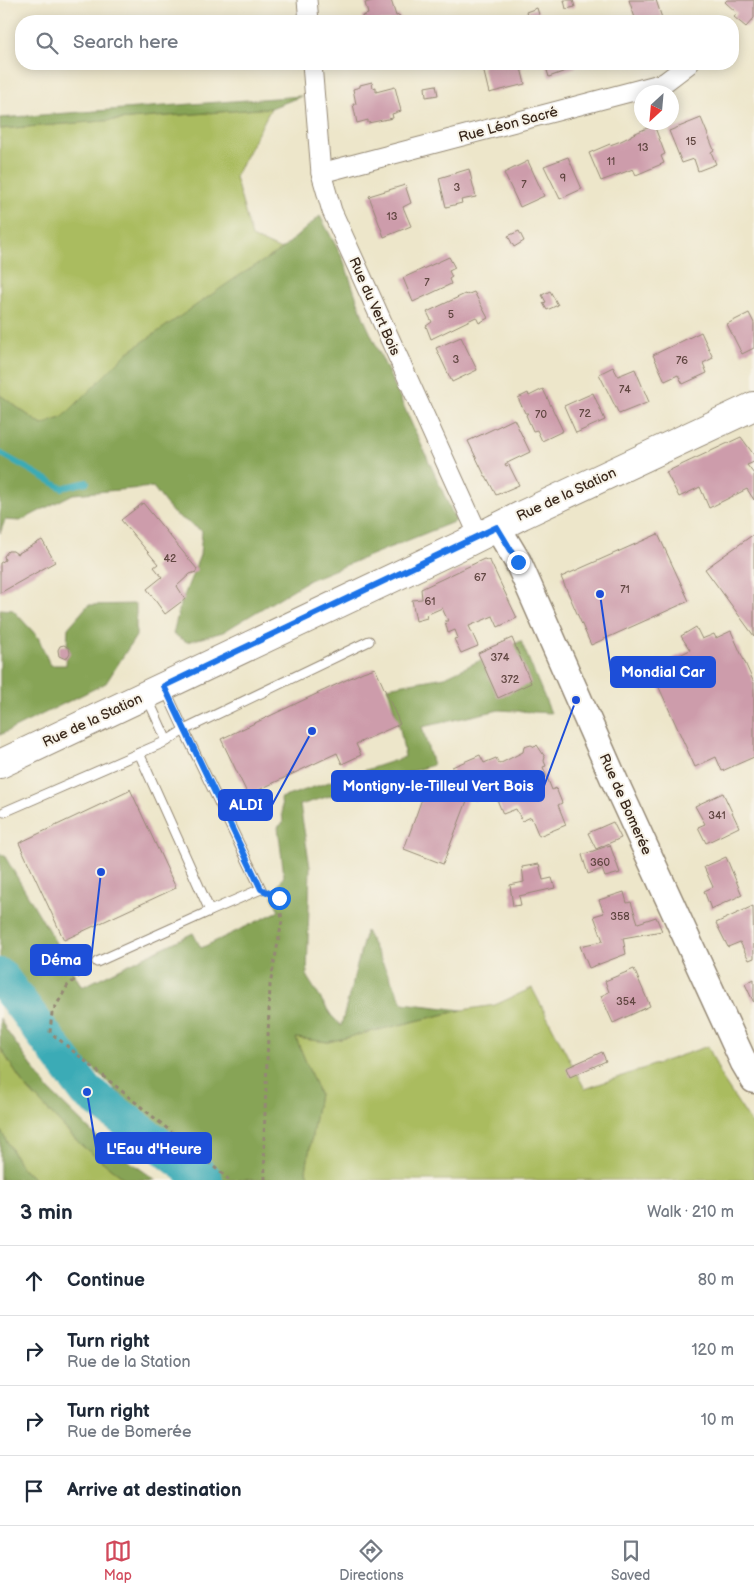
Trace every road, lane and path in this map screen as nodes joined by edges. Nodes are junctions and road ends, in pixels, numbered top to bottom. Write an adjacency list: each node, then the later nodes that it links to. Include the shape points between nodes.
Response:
1 (307, 0): 2 (street)
2 (308, 15)
3 (312, 70): 5 (street, Rue du Vert Bois)
4 (681, 70): 5 (street, Rue Léon Sacré, via 664,83)
5 (321, 173): 7 (street, Rue du Vert Bois, via 332,211)
6 (754, 406): 7 (main road, Rue de la Station)
7 (488, 532): 9 (main road, Rue de la Station); 18 (main road, Rue de Bomerée, via 518,562 616,784)
8 (369, 641): 10 (lane)
9 (155, 690): 10 (lane); 11 (lane); 13 (main road, Rue de la Station)
10 (184, 730): 11 (lane); 15 (lane)
11 (167, 741): 12 (lane)
12 (139, 753): 14 (lane); 16 (lane)
13 (0, 764)
14 (4, 812)
15 (261, 889): 16 (lane); 20 (path, via 279,898 282,921 270,986)
16 (210, 911): 17 (lane)
17 (97, 962): 19 (path, via 68,985 52,1013 50,1032)
18 (754, 1080)
19 (229, 1180)
20 (265, 1180)

